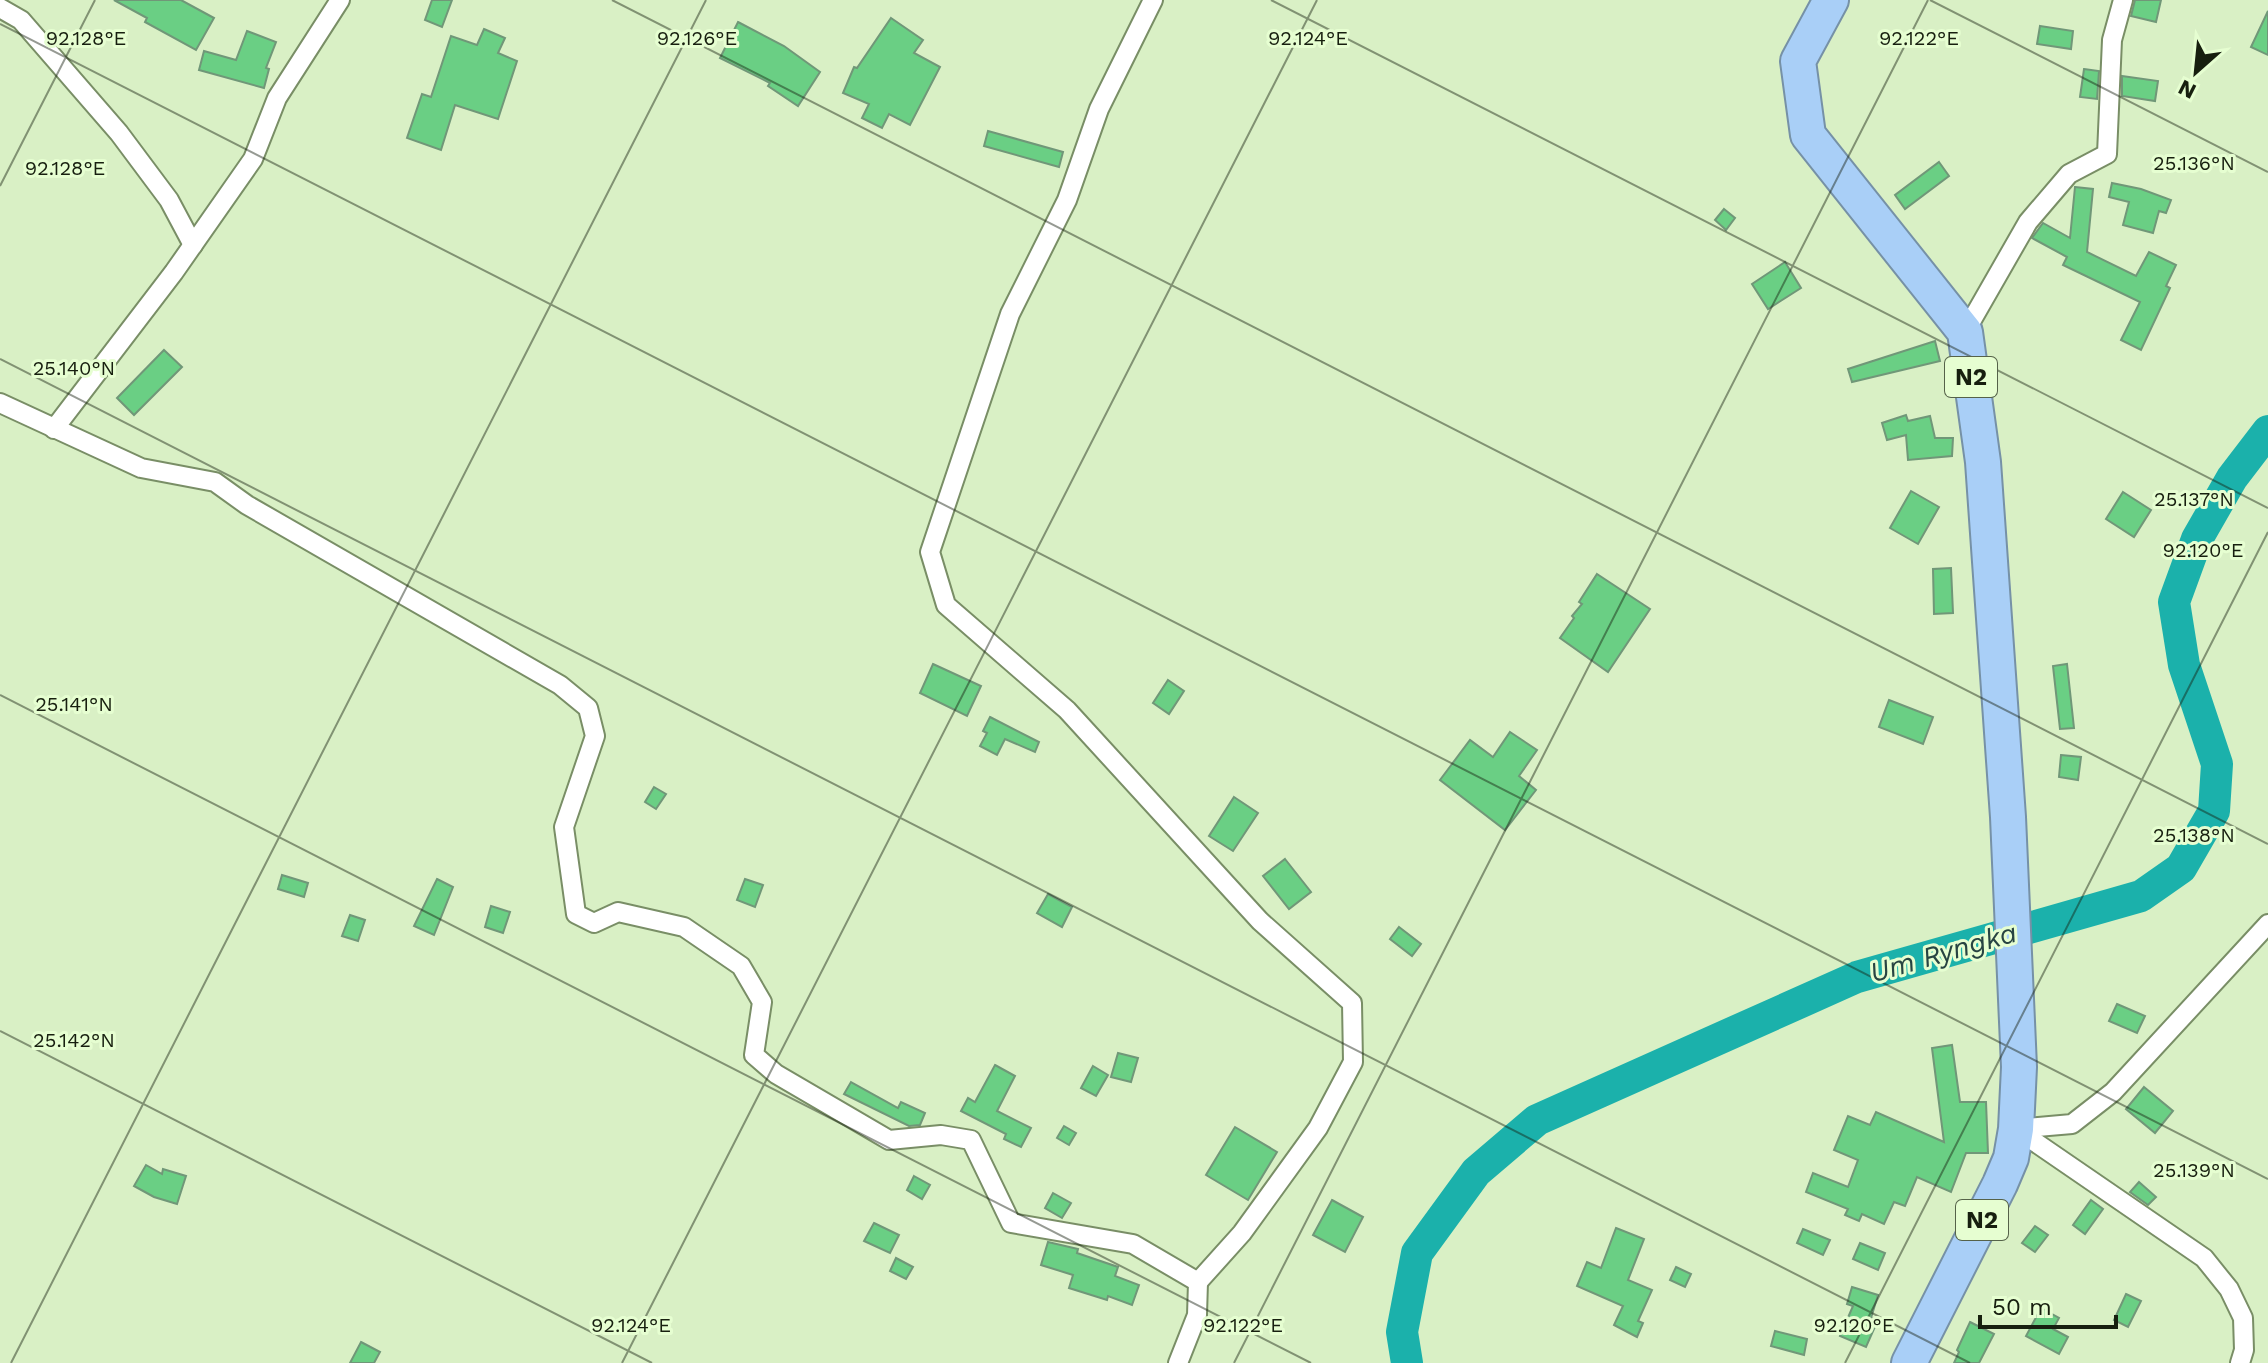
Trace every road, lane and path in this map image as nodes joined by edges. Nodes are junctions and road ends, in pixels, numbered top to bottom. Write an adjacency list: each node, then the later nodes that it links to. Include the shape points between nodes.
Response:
1 (340, 0): 6 (street, via 277,98 253,159)
2 (1153, 0): 12 (street, via 1099,109 1067,200 1010,314 930,552 946,605 1067,710 1260,921 1352,1003 1353,1062 1318,1128 1242,1233)
3 (1831, 0): 7 (highway, N2, via 1798,61 1808,135)
4 (2123, 0): 7 (street, via 2112,40 2107,154 2069,174 2028,222)
5 (0, 8): 6 (street, via 21,20 119,133 169,200)
6 (193, 245): 9 (street)
7 (1965, 332): 11 (highway, N2, via 1983,462 2008,817 2019,1067)
8 (0, 403): 9 (street)
9 (54, 429): 12 (street, via 141,468 215,482 560,685 588,708 595,736 564,827 576,914 594,923 618,912 684,927 741,966 762,1002 754,1055 776,1074 889,1140 941,1135 971,1140 1011,1223 1133,1244)
10 (2268, 924): 11 (street, via 2113,1092 2072,1124)
11 (2016, 1129): 14 (highway, N2, via 2000,1184); 15 (street, via 2204,1258 2229,1289 2243,1318)
12 (1198, 1282): 13 (street, via 1197,1315)
13 (1178, 1363)
14 (1909, 1363)
15 (2240, 1363)

